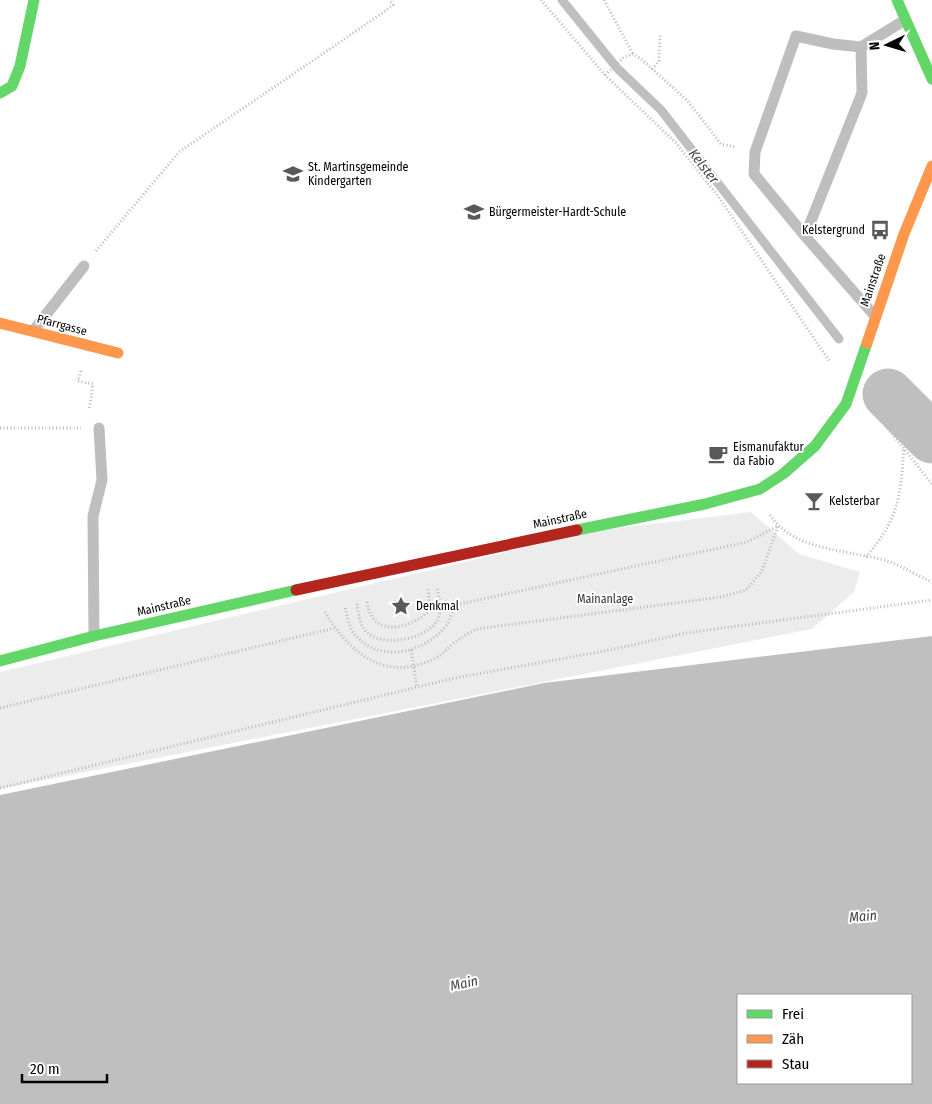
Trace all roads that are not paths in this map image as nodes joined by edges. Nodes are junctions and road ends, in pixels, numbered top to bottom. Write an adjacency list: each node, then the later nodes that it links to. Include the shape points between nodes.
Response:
1 (34, 0): 6 (street, via 20,66 12,86)
2 (897, 0): 3 (street)
3 (906, 20): 4 (lane); 5 (street)
4 (861, 47): 8 (lane, via 862,93); 8 (lane, via 796,36 755,152 754,174)
5 (932, 79)
6 (0, 93)
7 (932, 166): 10 (street, Mainstraße)
8 (804, 236): 10 (lane)
9 (84, 266): 12 (lane)
10 (875, 317): 15 (street, Mainstraße, via 846,404 815,446 784,474 760,489 705,504 408,564)
11 (0, 323): 12 (street, Pfarrgasse)
12 (33, 332): 13 (street, Pfarrgasse)
13 (118, 353)
14 (99, 428): 15 (lane, via 102,480 93,516)
15 (94, 636): 16 (street, Mainstraße)
16 (0, 661)

